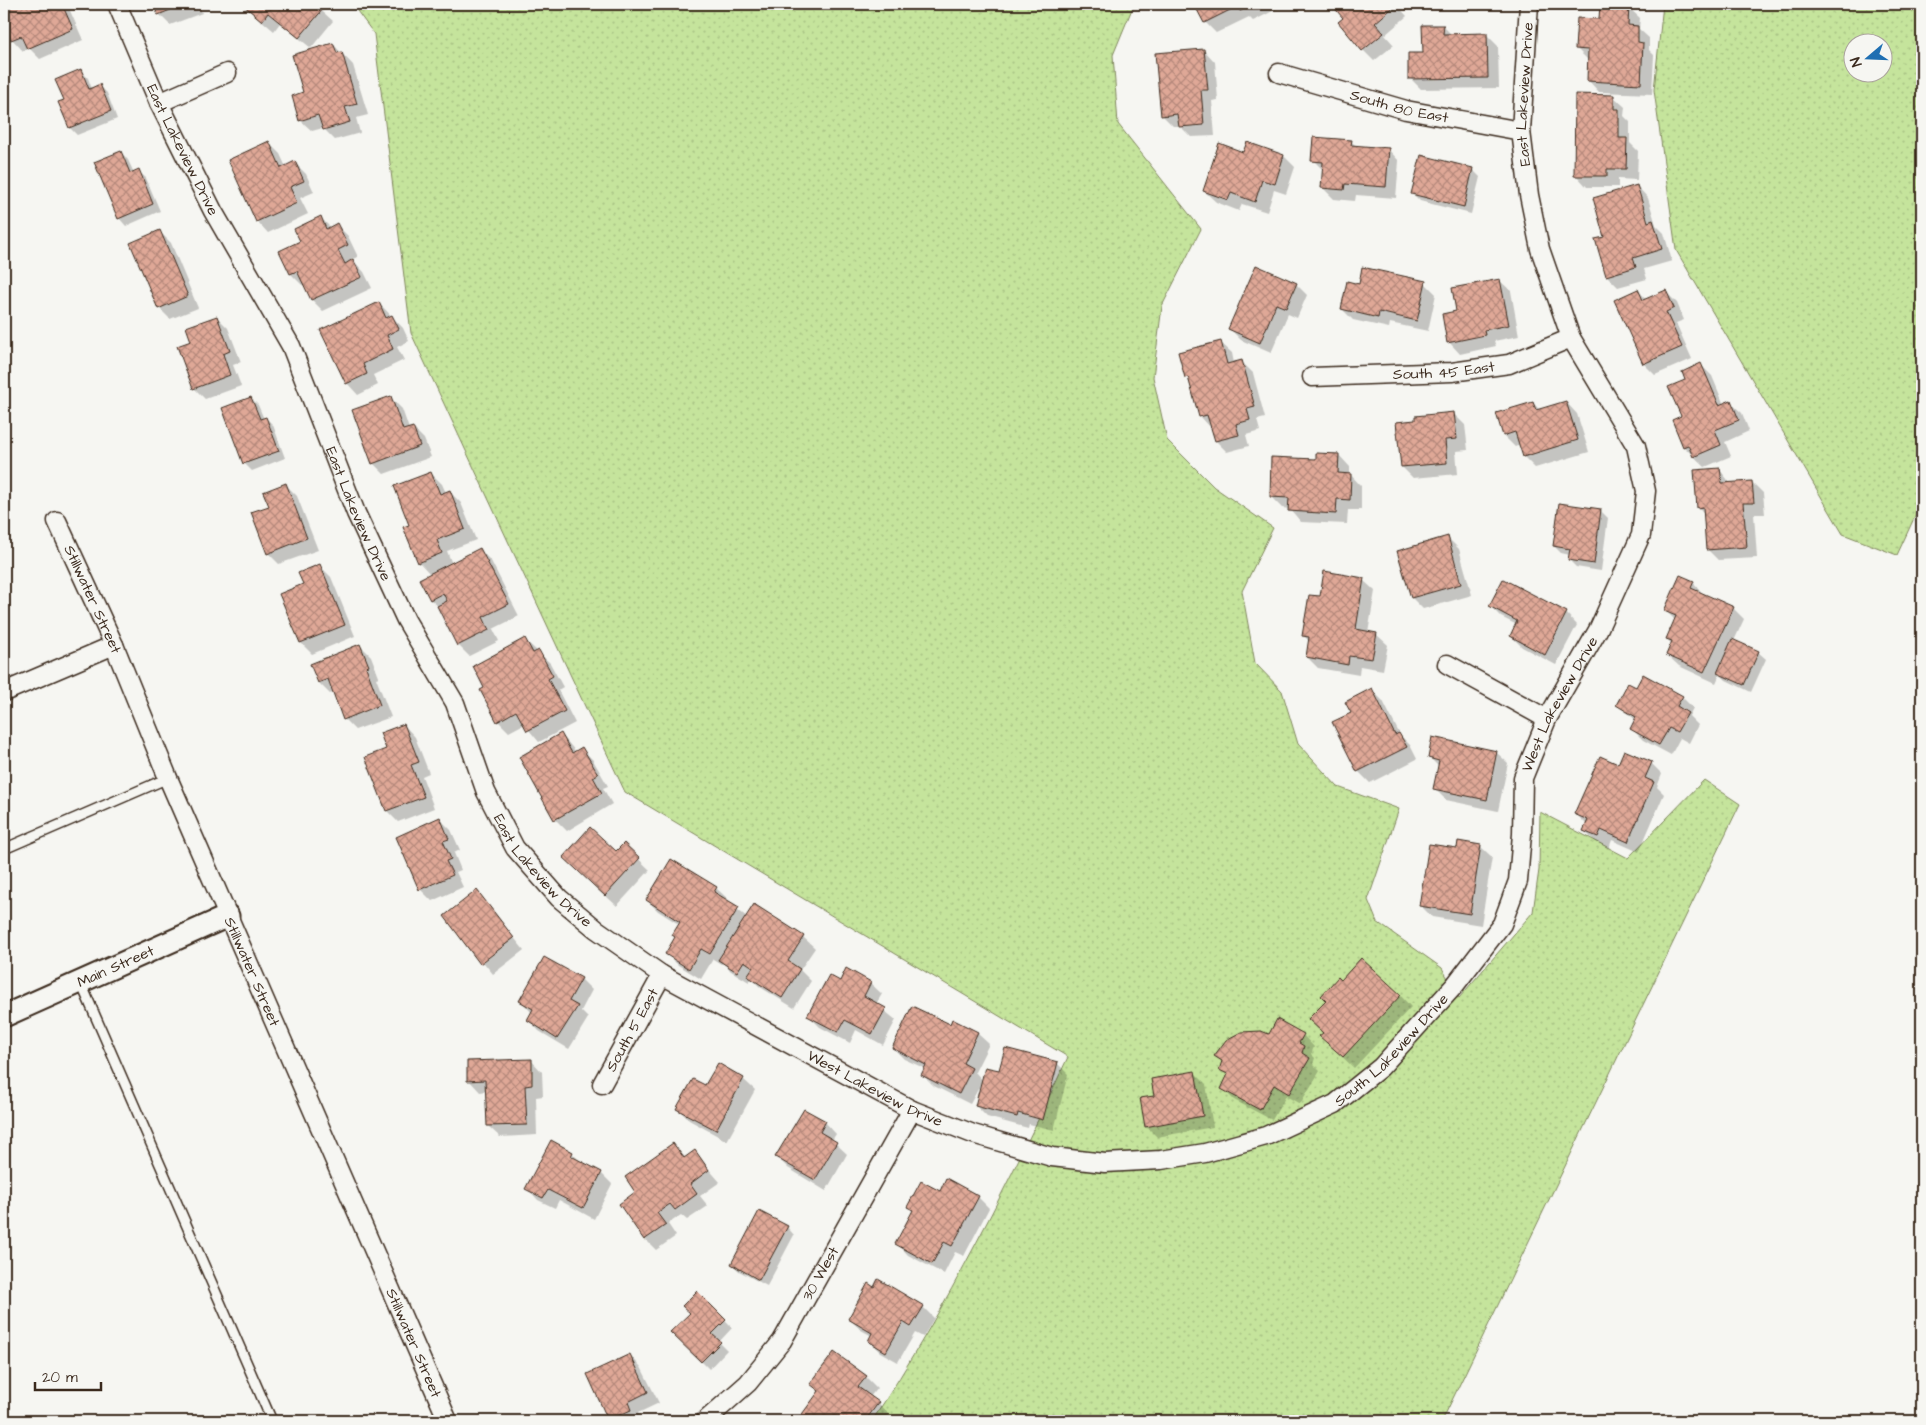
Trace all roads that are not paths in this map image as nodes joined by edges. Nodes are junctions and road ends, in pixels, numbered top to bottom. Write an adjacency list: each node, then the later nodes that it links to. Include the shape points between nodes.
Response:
1 (117, 4): 5 (street, East Lakeview Drive)
2 (1529, 4): 6 (street, East Lakeview Drive)
3 (1279, 73): 6 (street, South 80 East, via 1406,110)
4 (227, 74): 5 (street)
5 (159, 103): 19 (street, East Lakeview Drive, via 213,211 291,346 356,513 406,620 455,702 486,792 515,848 559,898 596,929)
6 (1521, 131): 7 (street, East Lakeview Drive, via 1540,249)
7 (1571, 338): 8 (street, South 45 East, via 1509,364 1452,372); 10 (street, East Lakeview Drive, via 1636,446 1646,491 1641,535)
8 (1312, 377)
9 (57, 521): 11 (street, Stillwater Street)
10 (1598, 630): 14 (street, West Lakeview Drive)
11 (114, 645): 13 (street); 15 (street, Stillwater Street)
12 (1447, 664): 14 (street)
13 (4, 692)
14 (1547, 719): 16 (street, West Lakeview Drive)
15 (168, 778): 17 (lane); 18 (street, Stillwater Street)
16 (1523, 778): 24 (street, South Lakeview Drive, via 1518,880 1502,924 1455,985 1381,1067 1335,1104 1266,1136 1205,1153 1161,1160)
17 (4, 849)
18 (228, 916): 20 (street, Main Street); 26 (street, Stillwater Street)
19 (662, 975): 22 (street, South 5 East); 23 (street, West Lakeview Drive)
20 (80, 981): 21 (street, Main Street); 25 (lane)
21 (4, 1016)
22 (602, 1084)
23 (912, 1110): 24 (street, West Lakeview Drive, via 973,1134 1052,1157); 27 (street, 30 West, via 782,1341 748,1383)
24 (1105, 1163)
25 (272, 1421)
26 (448, 1421)
27 (705, 1421)

